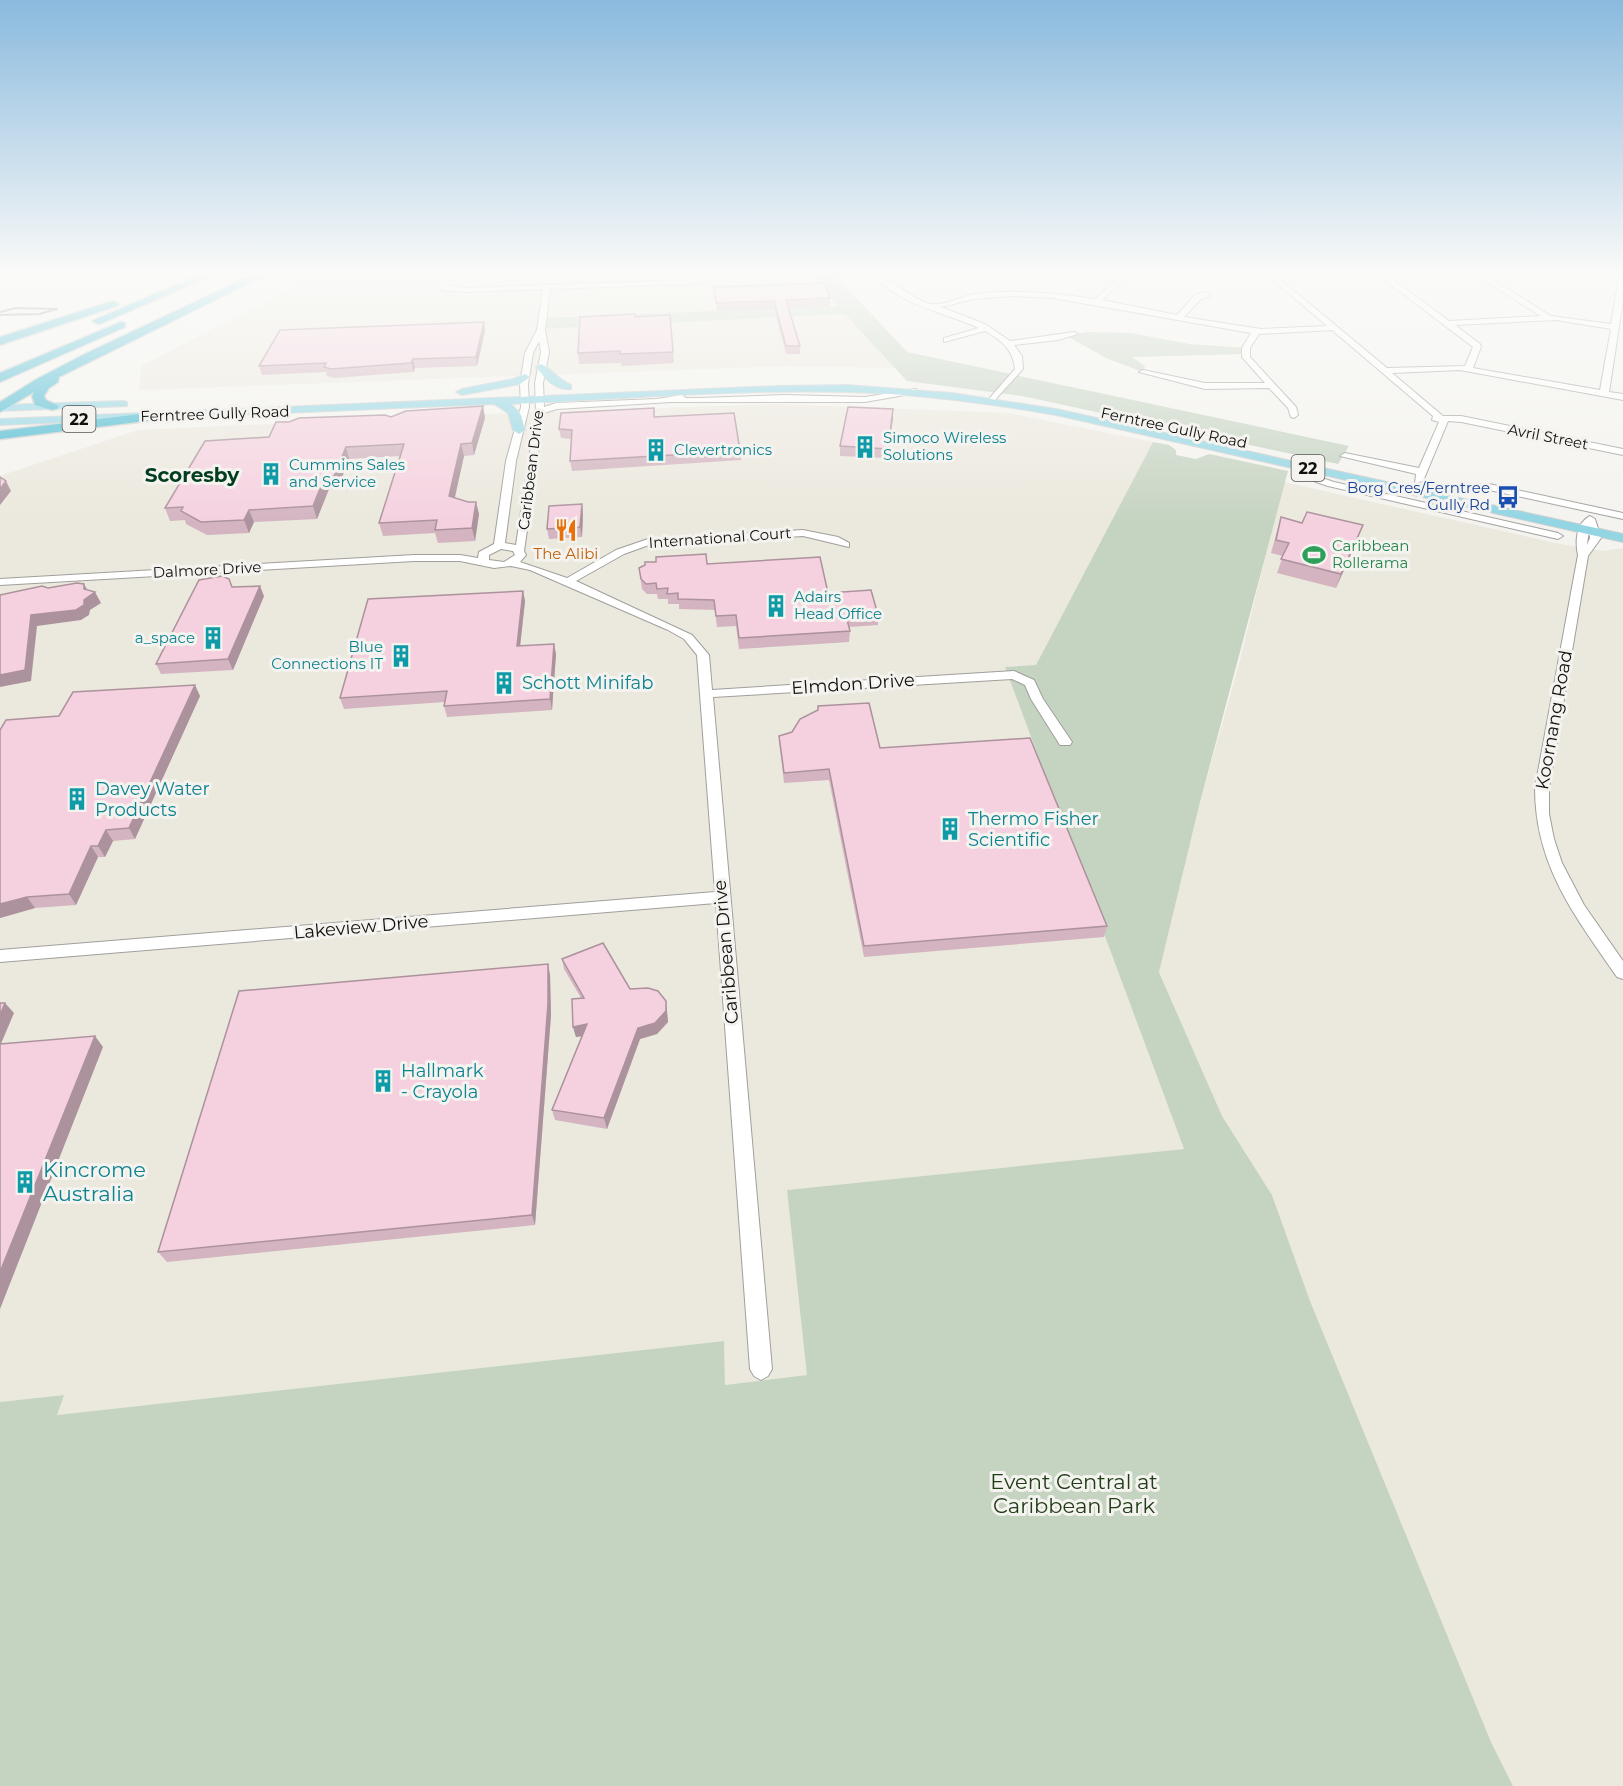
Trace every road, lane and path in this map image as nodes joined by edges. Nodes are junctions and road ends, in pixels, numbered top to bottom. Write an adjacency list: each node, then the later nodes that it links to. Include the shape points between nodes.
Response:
1 (45, 358): 15 (highway)
2 (88, 358): 10 (highway)
3 (528, 358): 19 (street, Caribbean Drive)
4 (543, 358): 11 (street, Caribbean Drive)
5 (1018, 358): 25 (street, via 1015,376)
6 (1247, 358): 17 (street)
7 (1367, 358): 14 (street)
8 (1472, 358): 12 (street)
9 (1609, 358): 23 (street)
10 (72, 366): 30 (highway, via 40,391 39,401); 31 (highway)
11 (541, 367): 18 (main road, via 554,381); 22 (street, Caribbean Drive)
12 (1468, 369): 14 (street); 23 (street)
13 (1143, 372): 17 (street, via 1205,386)
14 (1383, 372): 35 (street)
15 (0, 378)
16 (899, 380): 18 (main road, Ferntree Gully Road / 22, via 776,378); 21 (street); 25 (main road, Ferntree Gully Road / 22)
17 (1271, 386): 33 (street, via 1292,407)
18 (567, 387): 22 (main road, Ferntree Gully Road / 22)
19 (524, 388): 22 (main road, Ferntree Gully Road / 22); 28 (main road, Ferntree Gully Road / 22); 30 (main road, Ferntree Gully Road / 22, via 218,403); 37 (street, Caribbean Drive, via 525,407)
20 (731, 390): 21 (main road, Ferntree Gully Road / 22); 24 (main road, Ferntree Gully Road / 22); 27 (street)
21 (913, 391): 25 (main road, Ferntree Gully Road / 22); 27 (street, via 870,400)
22 (539, 394): 24 (main road, Ferntree Gully Road / 22); 32 (street, Caribbean Drive)
23 (1604, 394): 26 (street)
24 (607, 396): 29 (street)
25 (996, 396): 41 (main road, Ferntree Gully Road / 22); 42 (main road, Ferntree Gully Road / 22)
26 (1623, 397)
27 (672, 400): 29 (street)
28 (495, 401): 34 (main road, Ferntree Gully Road / 22); 37 (main road, via 512,410)
29 (635, 403): 32 (street, via 556,406)
30 (52, 406): 31 (main road, Ferntree Gully Road / 22)
31 (0, 408)
32 (540, 412): 54 (street, Caribbean Drive)
33 (1294, 415)
34 (157, 416): 36 (main road, Ferntree Gully Road / 22); 38 (highway)
35 (1438, 418): 39 (street, Avril Street); 42 (street, via 1437,434)
36 (0, 422)
37 (519, 430): 53 (street, Caribbean Drive)
38 (0, 435)
39 (1623, 452)
40 (1345, 456): 42 (street)
41 (1306, 468): 46 (main road, Ferntree Gully Road / 22); 48 (street, via 1319,480 1331,484)
42 (1420, 477): 43 (main road, Ferntree Gully Road / 22)
43 (1448, 488): 44 (street, via 1496,488); 45 (main road, Ferntree Gully Road / 22)
44 (1623, 516)
45 (1586, 524): 46 (main road, Ferntree Gully Road / 22); 47 (main road, Ferntree Gully Road / 22); 49 (main road, Ferntree Gully Road / 22); 55 (street, Koornang Road, via 1580,541)
46 (1567, 526): 48 (street, Ferntree Gully Road)
47 (1623, 526)
48 (1522, 528): 50 (street)
49 (1596, 532): 51 (main road, Ferntree Gully Road / 22); 55 (street, Koornang Road, via 1594,544)
50 (1558, 536)
51 (1623, 538)
52 (844, 545): 58 (street, International Court, via 834,539 802,533 657,540 633,546)
53 (499, 546): 54 (street, via 512,546); 56 (street)
54 (520, 552): 57 (street); 58 (street, Caribbean Drive)
55 (1583, 555): 64 (street, Koornang Road, via 1541,809 1547,844 1560,876)
56 (485, 556): 57 (street, Caribbean Drive, via 499,565); 59 (street, Dalmore Drive)
57 (512, 563): 58 (street, Caribbean Drive)
58 (570, 581): 60 (street, Caribbean Drive, via 676,630 695,643 703,655)
59 (0, 582)
60 (706, 694): 61 (street, Elmdon Drive, via 1014,675 1030,684); 62 (street, Caribbean Drive)
61 (1065, 742)
62 (721, 897): 63 (street, Lakeview Drive); 65 (street, Caribbean Drive)
63 (0, 956)
64 (1623, 973)
65 (762, 1369)

